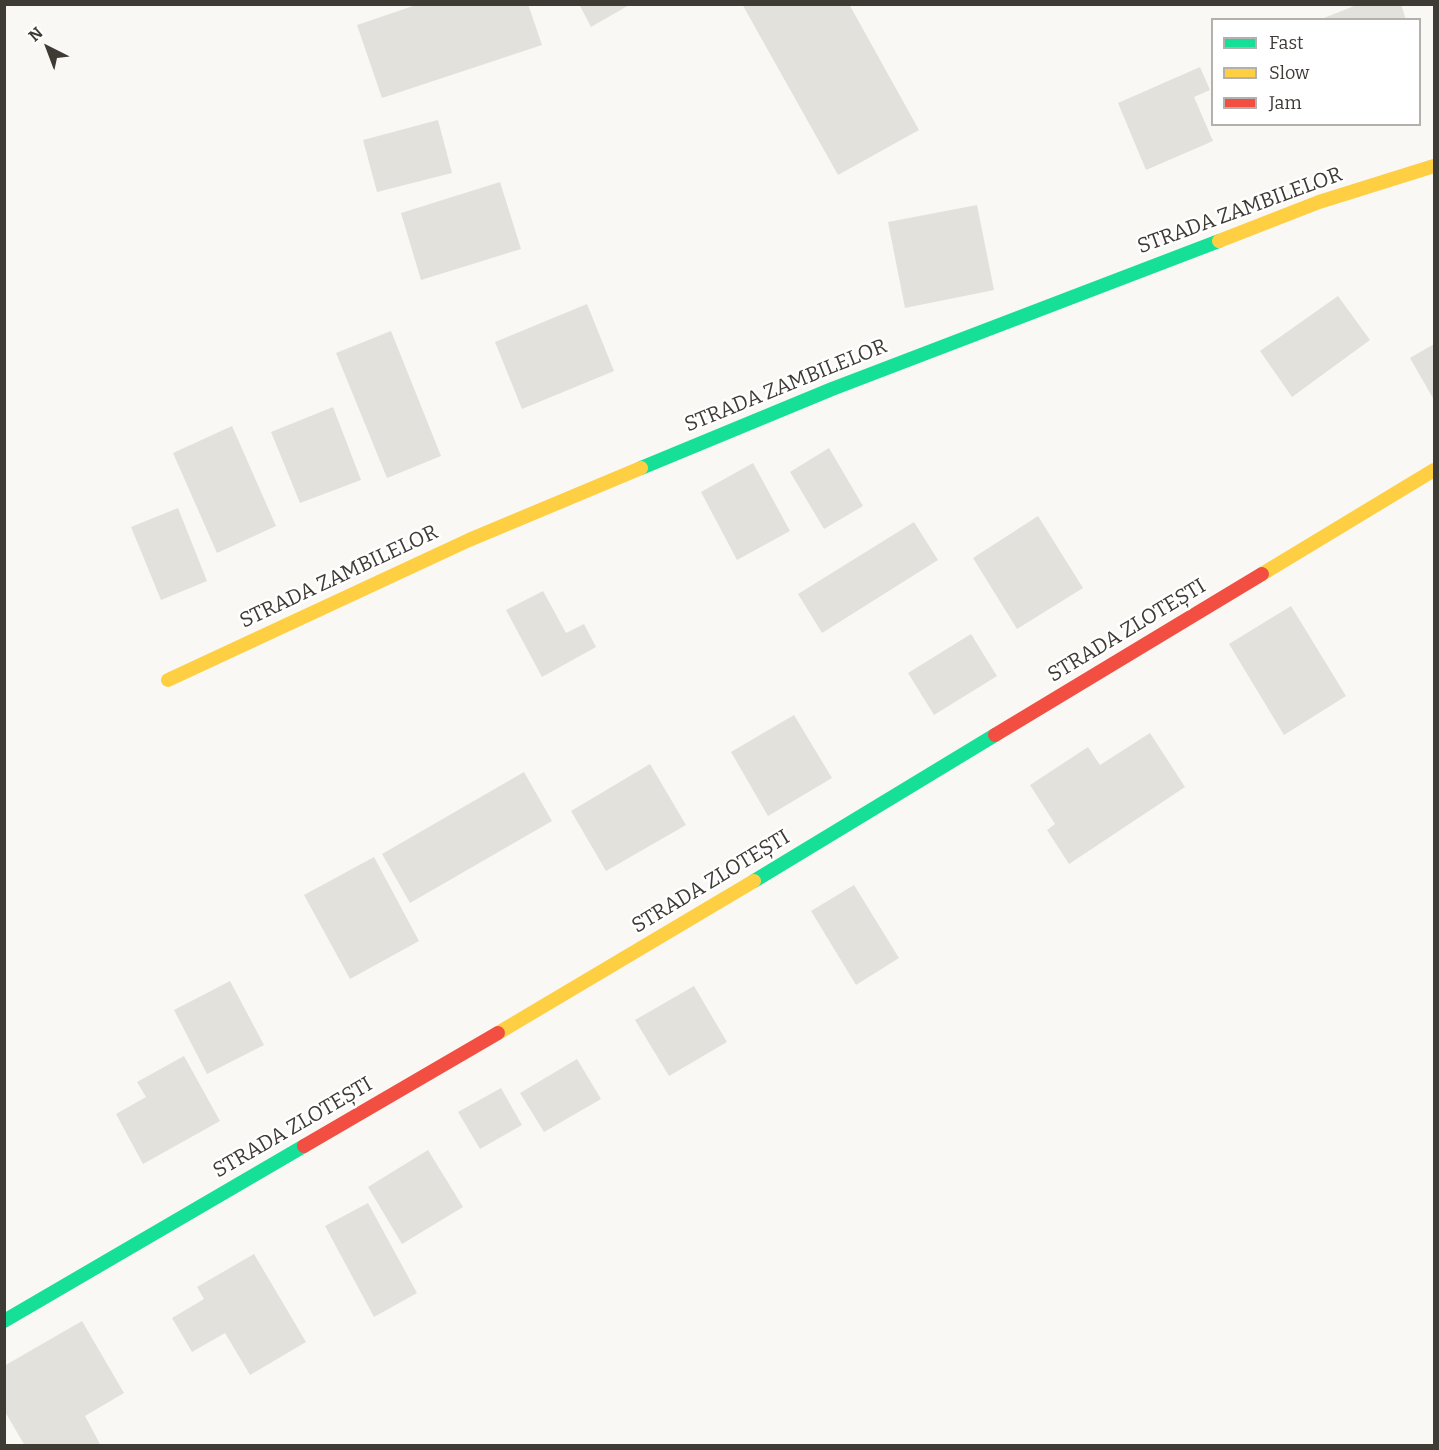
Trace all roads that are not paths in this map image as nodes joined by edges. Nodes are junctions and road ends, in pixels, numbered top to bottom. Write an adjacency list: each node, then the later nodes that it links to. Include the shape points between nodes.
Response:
1 (1434, 166): 3 (street, STRADA ZAMBILELOR, via 1319,202 832,389 469,540)
2 (1434, 470): 4 (street, STRADA ZLOTEȘTI, via 606,970)
3 (168, 680)
4 (4, 1321)

